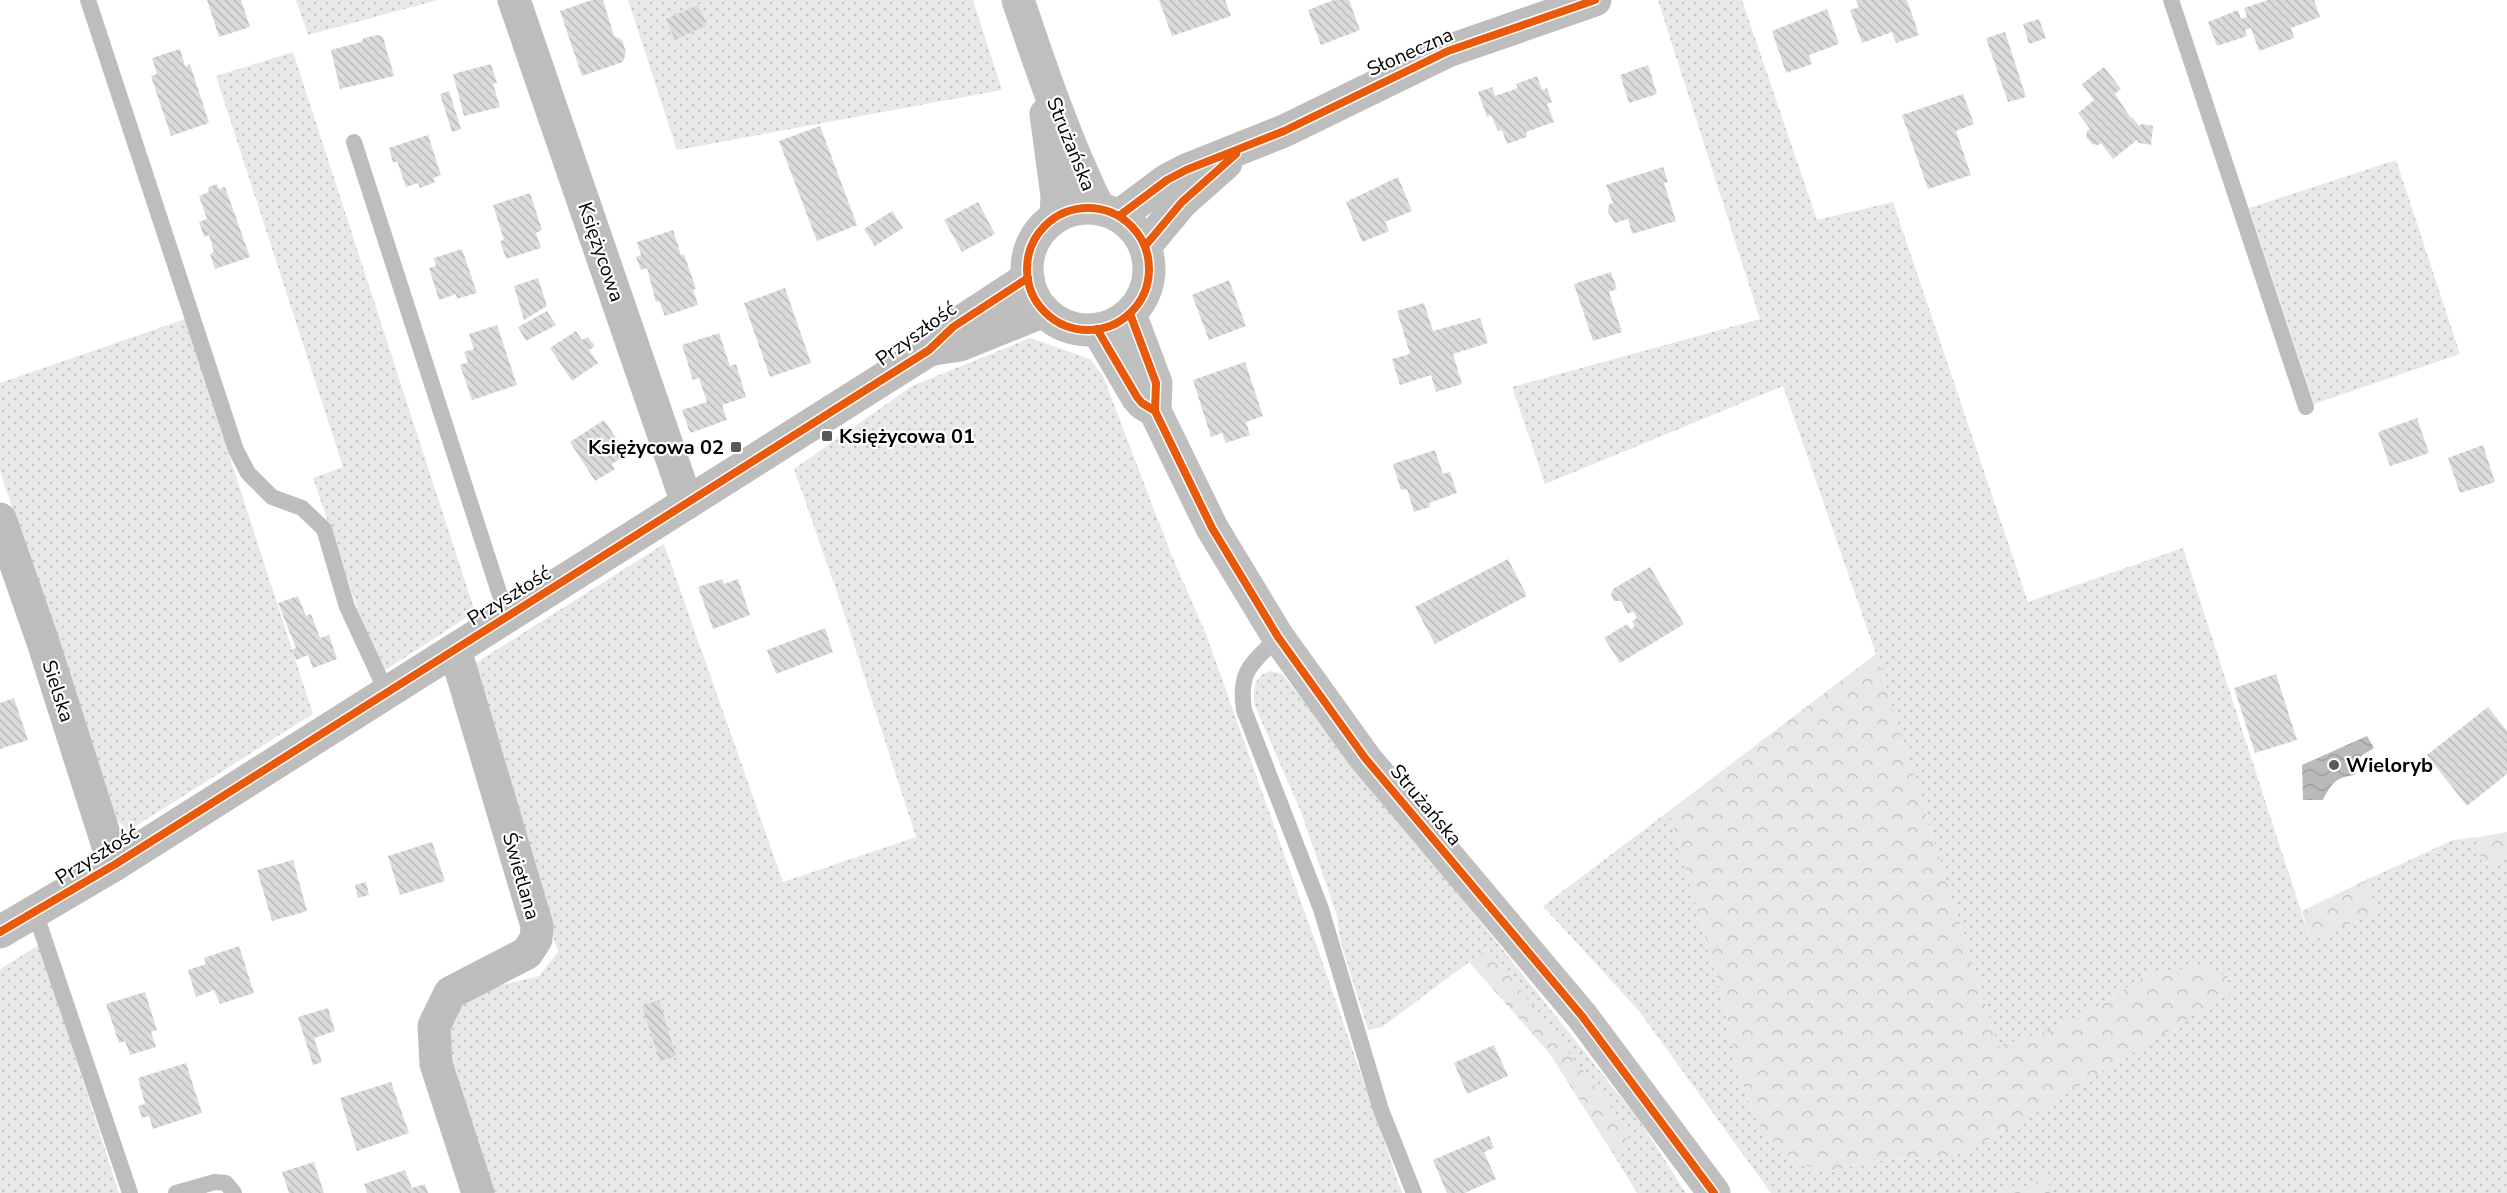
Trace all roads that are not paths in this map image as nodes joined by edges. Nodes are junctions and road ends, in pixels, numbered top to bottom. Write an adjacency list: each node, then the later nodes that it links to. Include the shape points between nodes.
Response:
1 (88, 0): 24 (lane, via 236,450 248,473 272,496 302,508 324,530 347,607)
2 (514, 0): 19 (street, Księżycowa)
3 (1018, 0): 6 (main road, Strużańska)
4 (1596, 0): 8 (street, Słoneczna, via 1448,51)
5 (2171, 0): 17 (lane)
6 (1045, 79): 9 (main road, Strużańska, via 1075,157); 10 (main road, Strużańska)
7 (354, 142): 21 (lane)
8 (1243, 148): 9 (street, Słoneczna, via 1167,180); 11 (street, Słoneczna, via 1182,202)
9 (1109, 212): 10 (main road, via 1088,207); 11 (main road, via 1135,230)
10 (1056, 217): 12 (main road, via 1033,243)
11 (1144, 246): 14 (main road, via 1148,282)
12 (1028, 278): 13 (main road, via 1033,296); 16 (street, Przyszłość, via 953,327)
13 (1044, 311): 15 (main road, via 1058,322); 16 (street, Przyszłość, via 960,345)
14 (1130, 314): 15 (main road); 18 (main road, Strużańska, via 1156,383)
15 (1097, 329): 18 (main road, Strużańska, via 1137,397)
16 (929, 350): 19 (street, Przyszłość)
17 (2306, 407)
18 (1155, 411): 22 (main road, Strużańska, via 1212,528)
19 (687, 503): 21 (street, Przyszłość)
20 (0, 519): 25 (street, Sielska)
21 (507, 617): 23 (street, Przyszłość)
22 (1278, 637): 32 (lane, via 1246,670 1241,692 1244,710 1321,909 1381,1110); 33 (main road, Strużańska, via 1365,758 1582,1016)
23 (455, 650): 24 (street, Przyszłość); 31 (street, Świetlana, via 537,926 536,939 527,953 450,993 434,1026 436,1064)
24 (387, 693): 25 (street, Przyszłość)
25 (114, 865): 26 (street, Przyszłość)
26 (35, 912): 27 (street, Przyszłość); 28 (lane)
27 (0, 933)
28 (130, 1193)
29 (176, 1193): 30 (lane, via 215,1182 226,1183)
30 (234, 1193)
31 (478, 1193)
32 (1414, 1193)
33 (1714, 1193)

